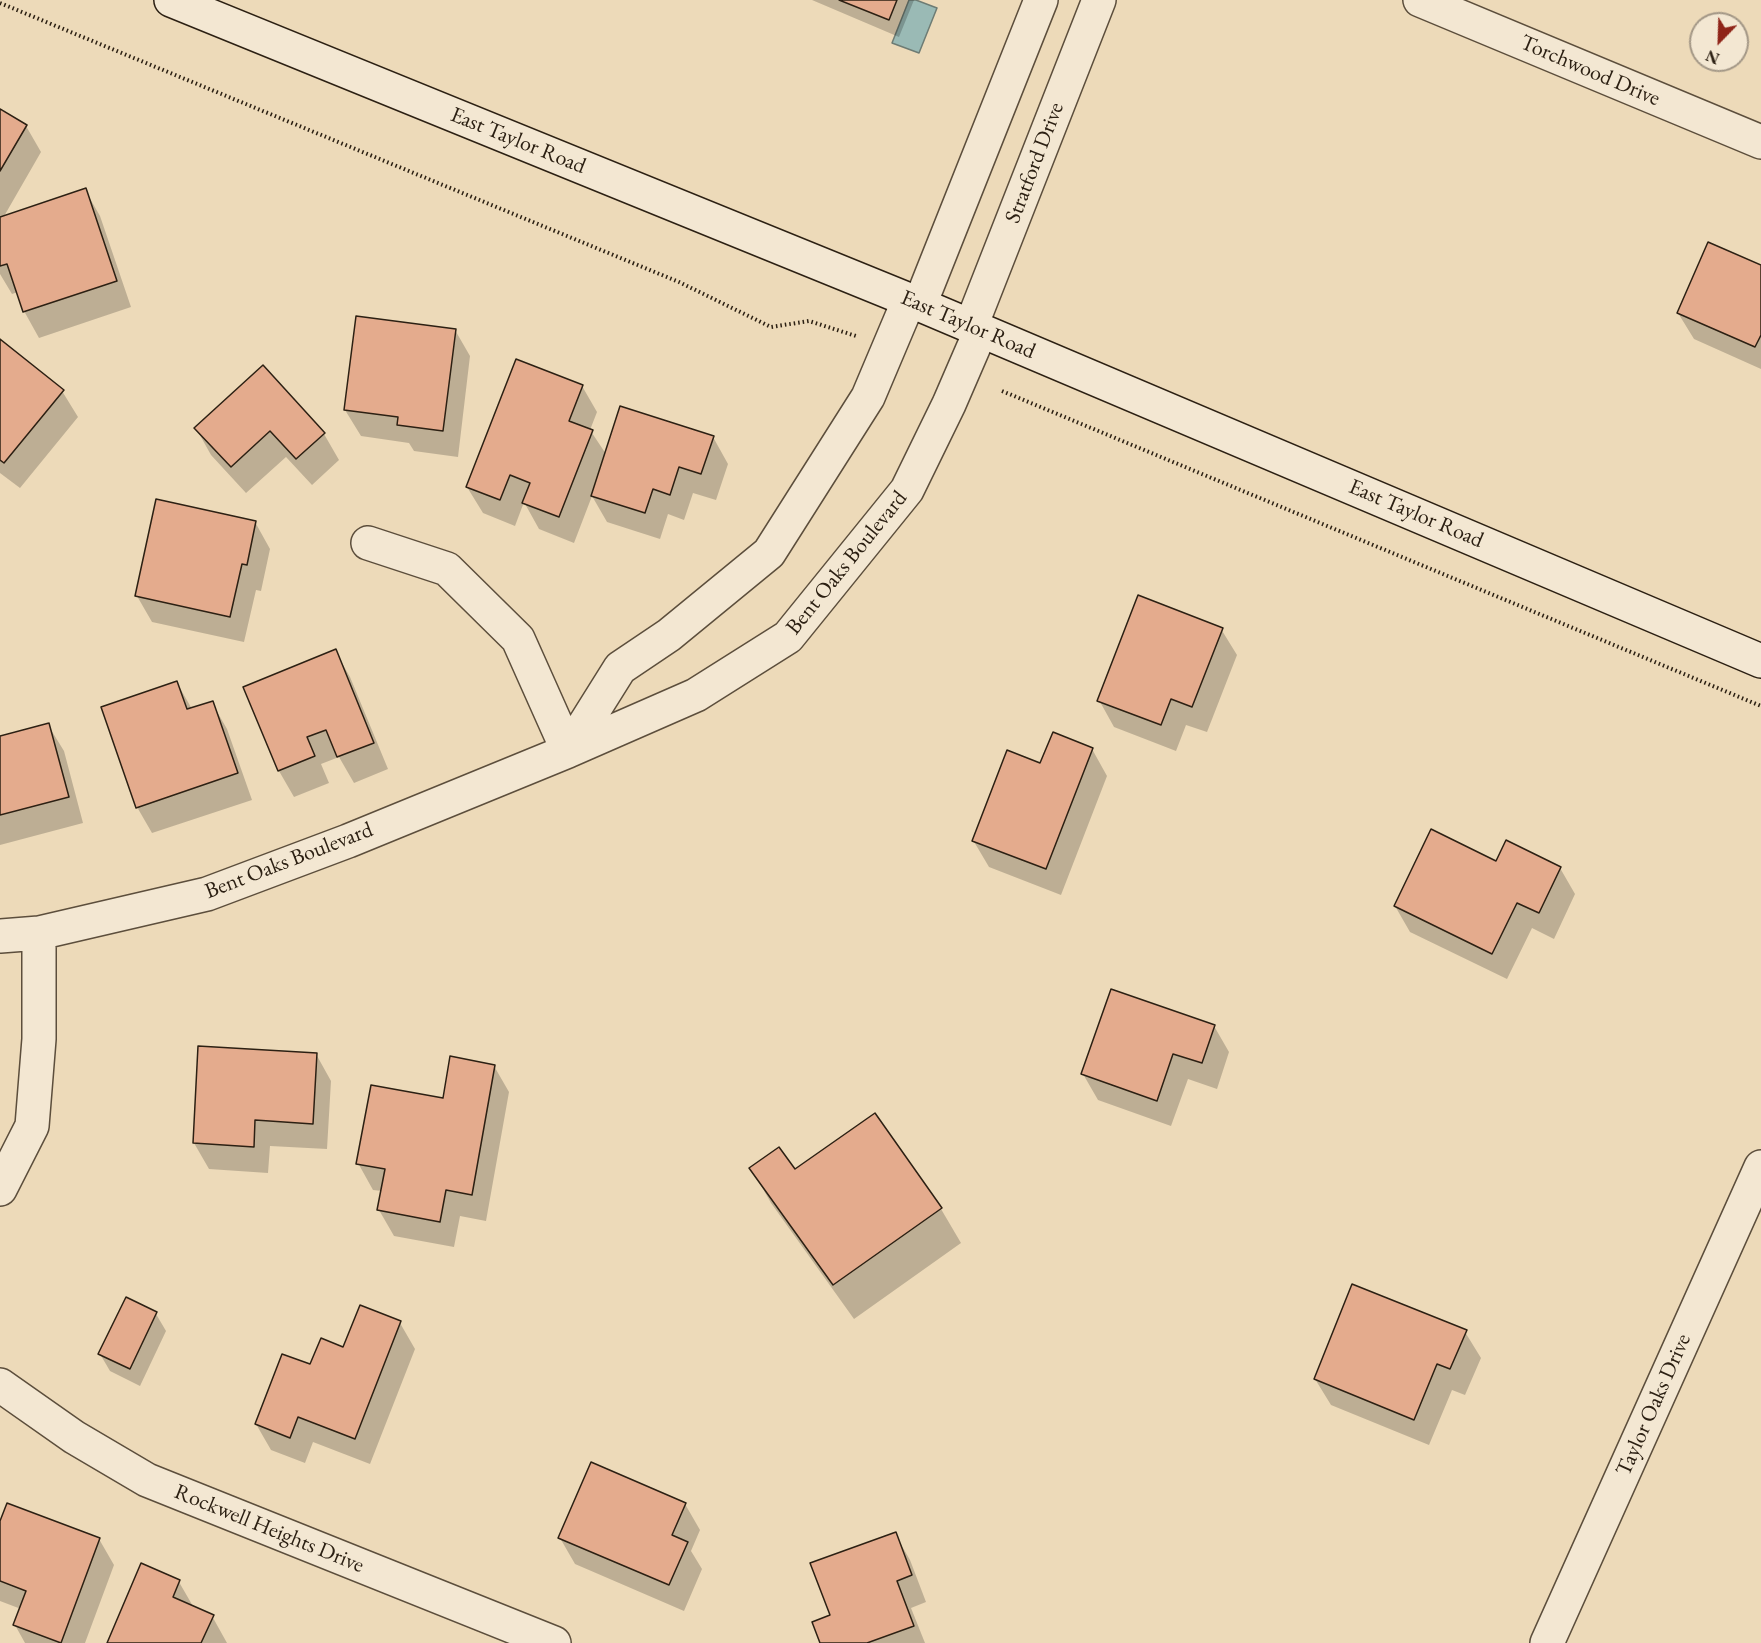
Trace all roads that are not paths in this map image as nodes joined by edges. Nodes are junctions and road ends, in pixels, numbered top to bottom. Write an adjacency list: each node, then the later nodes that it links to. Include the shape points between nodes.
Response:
1 (171, 0): 6 (street, East Taylor Road)
2 (1041, 0): 6 (street)
3 (1099, 0): 7 (street, Stratford Drive)
4 (1420, 0): 5 (street, Torchwood Drive)
5 (1761, 142)
6 (915, 302): 7 (street, East Taylor Road); 10 (street, via 868,397 769,553 669,635 620,668)
7 (976, 328): 9 (street, East Taylor Road); 10 (street, Bent Oaks Boulevard, via 949,404 907,490 788,638 696,695)
8 (368, 543): 10 (street, via 447,569 518,639)
9 (1761, 661)
10 (568, 751): 11 (street, Bent Oaks Boulevard, via 207,894)
11 (39, 933): 12 (street, Bent Oaks Boulevard); 14 (street, via 39,1039 32,1126)
12 (0, 936)
13 (1761, 1167): 17 (street, Taylor Oaks Drive)
14 (0, 1189)
15 (0, 1385): 16 (street, Rockwell Heights Drive, via 147,1480)
16 (554, 1643)
17 (1547, 1643)

